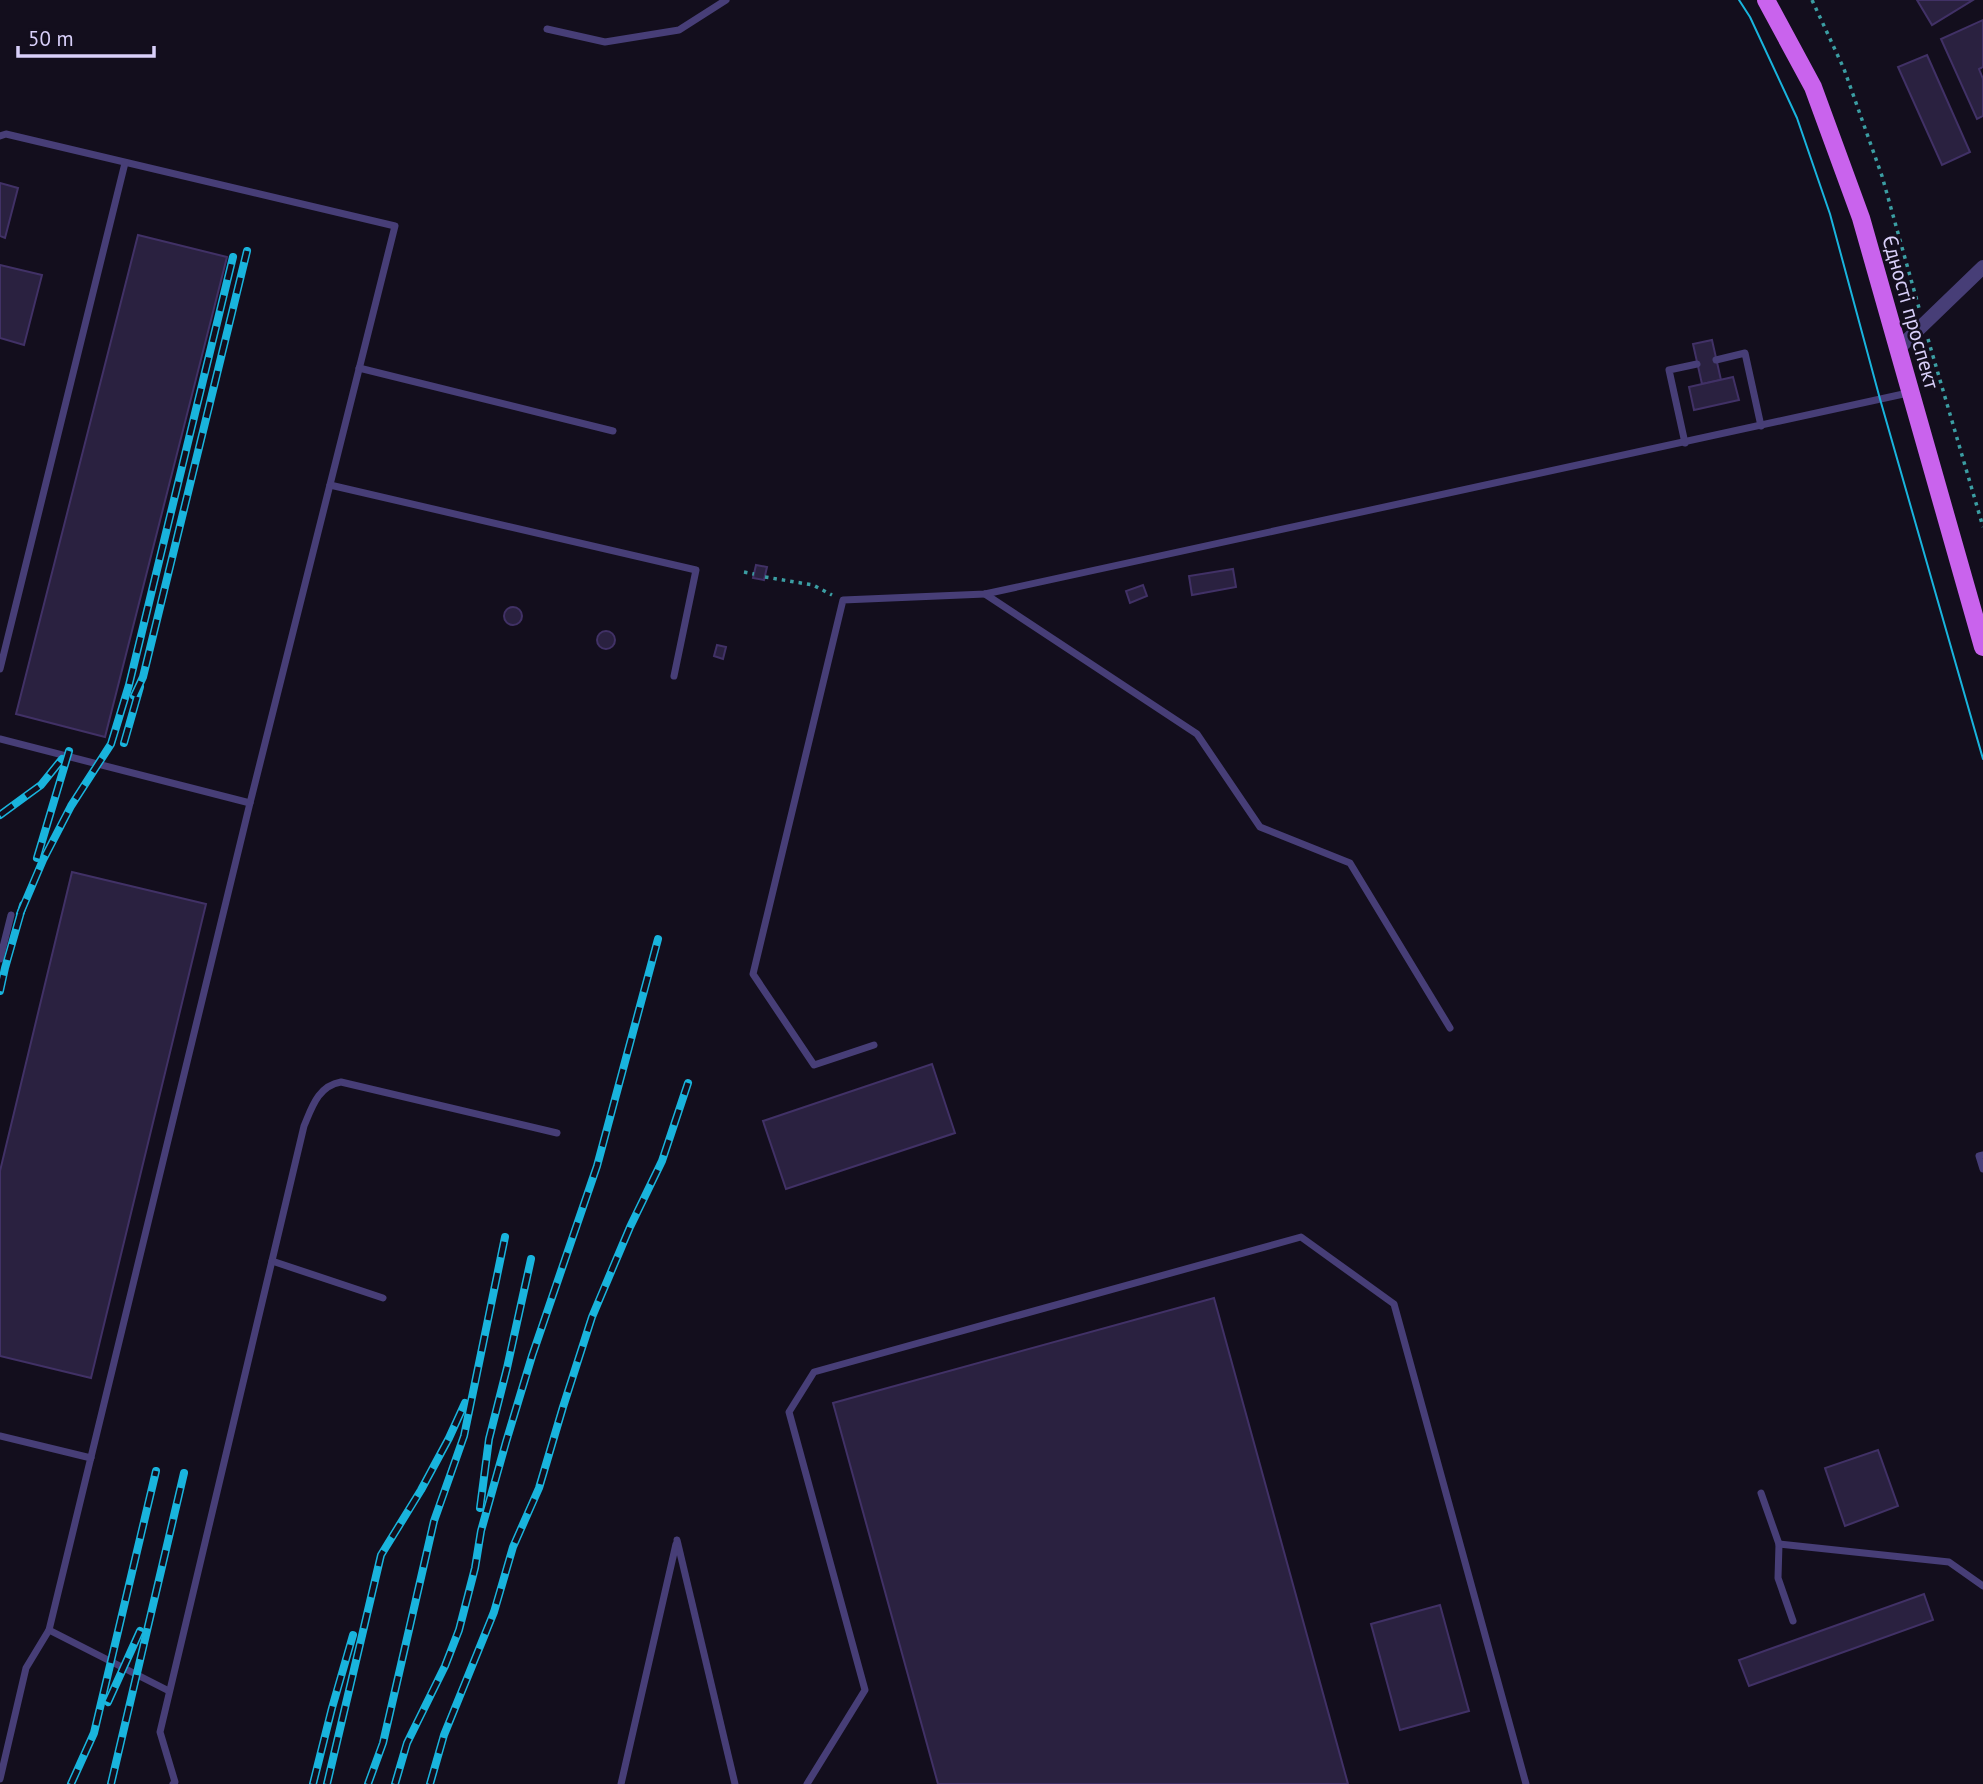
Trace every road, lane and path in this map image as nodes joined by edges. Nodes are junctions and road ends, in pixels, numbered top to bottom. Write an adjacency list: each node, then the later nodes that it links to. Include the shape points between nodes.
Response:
1 (726, 0): 4 (lane, via 679,30 605,42)
2 (1766, 0): 9 (main road, Єдності проспект, via 1813,87 1861,218)
3 (1812, 0): 8 (path, via 1882,176)
4 (547, 29)
5 (0, 136): 6 (lane)
6 (125, 163): 12 (lane, via 395,226); 26 (lane)
7 (1983, 267): 8 (street)
8 (1924, 324): 9 (street); 18 (path)
9 (1898, 349): 13 (main road, Єдності проспект)
10 (1716, 360): 14 (lane, via 1745,354)
11 (1698, 364): 16 (lane, via 1669,370)
12 (359, 368): 15 (lane); 17 (lane)
13 (1910, 392): 14 (lane); 24 (main road, Єдності проспект)
14 (1761, 426): 16 (lane)
15 (614, 431)
16 (1685, 443): 22 (lane)
17 (330, 485): 27 (lane, via 696,570); 29 (lane)
18 (1983, 527)
19 (744, 572): 20 (path)
20 (754, 574)
21 (765, 577): 23 (path, via 813,585)
22 (985, 594): 23 (lane); 32 (lane, via 1197,734 1260,827 1350,863)
23 (843, 600): 33 (lane, via 753,974 814,1065)
24 (1976, 603): 25 (main road, Єдності проспект)
25 (1983, 648)
26 (0, 669)
27 (674, 676)
28 (0, 739): 29 (lane)
29 (250, 803): 40 (lane)
30 (11, 915): 31 (lane)
31 (0, 959)
32 (1450, 1028)
33 (874, 1045)
34 (557, 1133): 37 (lane, via 331,1083 321,1091 304,1126)
35 (1983, 1155): 36 (lane, via 1979,1156)
36 (1983, 1169)
37 (272, 1261): 38 (lane); 46 (lane)
38 (383, 1298)
39 (0, 1436): 40 (lane)
40 (91, 1458): 45 (lane)
41 (1761, 1493): 42 (lane)
42 (1779, 1545): 43 (lane, via 1949,1562); 44 (lane, via 1778,1578)
43 (1983, 1586)
44 (1794, 1621)
45 (49, 1630): 46 (lane); 47 (lane, via 26,1668)
46 (169, 1691): 48 (lane, via 160,1732)
47 (0, 1779)
48 (173, 1784)
49 (621, 1784): 50 (lane, via 677,1540)
50 (735, 1784)
51 (807, 1784): 52 (lane, via 865,1690 789,1412 814,1372 1301,1237 1394,1304)
52 (1526, 1784)

